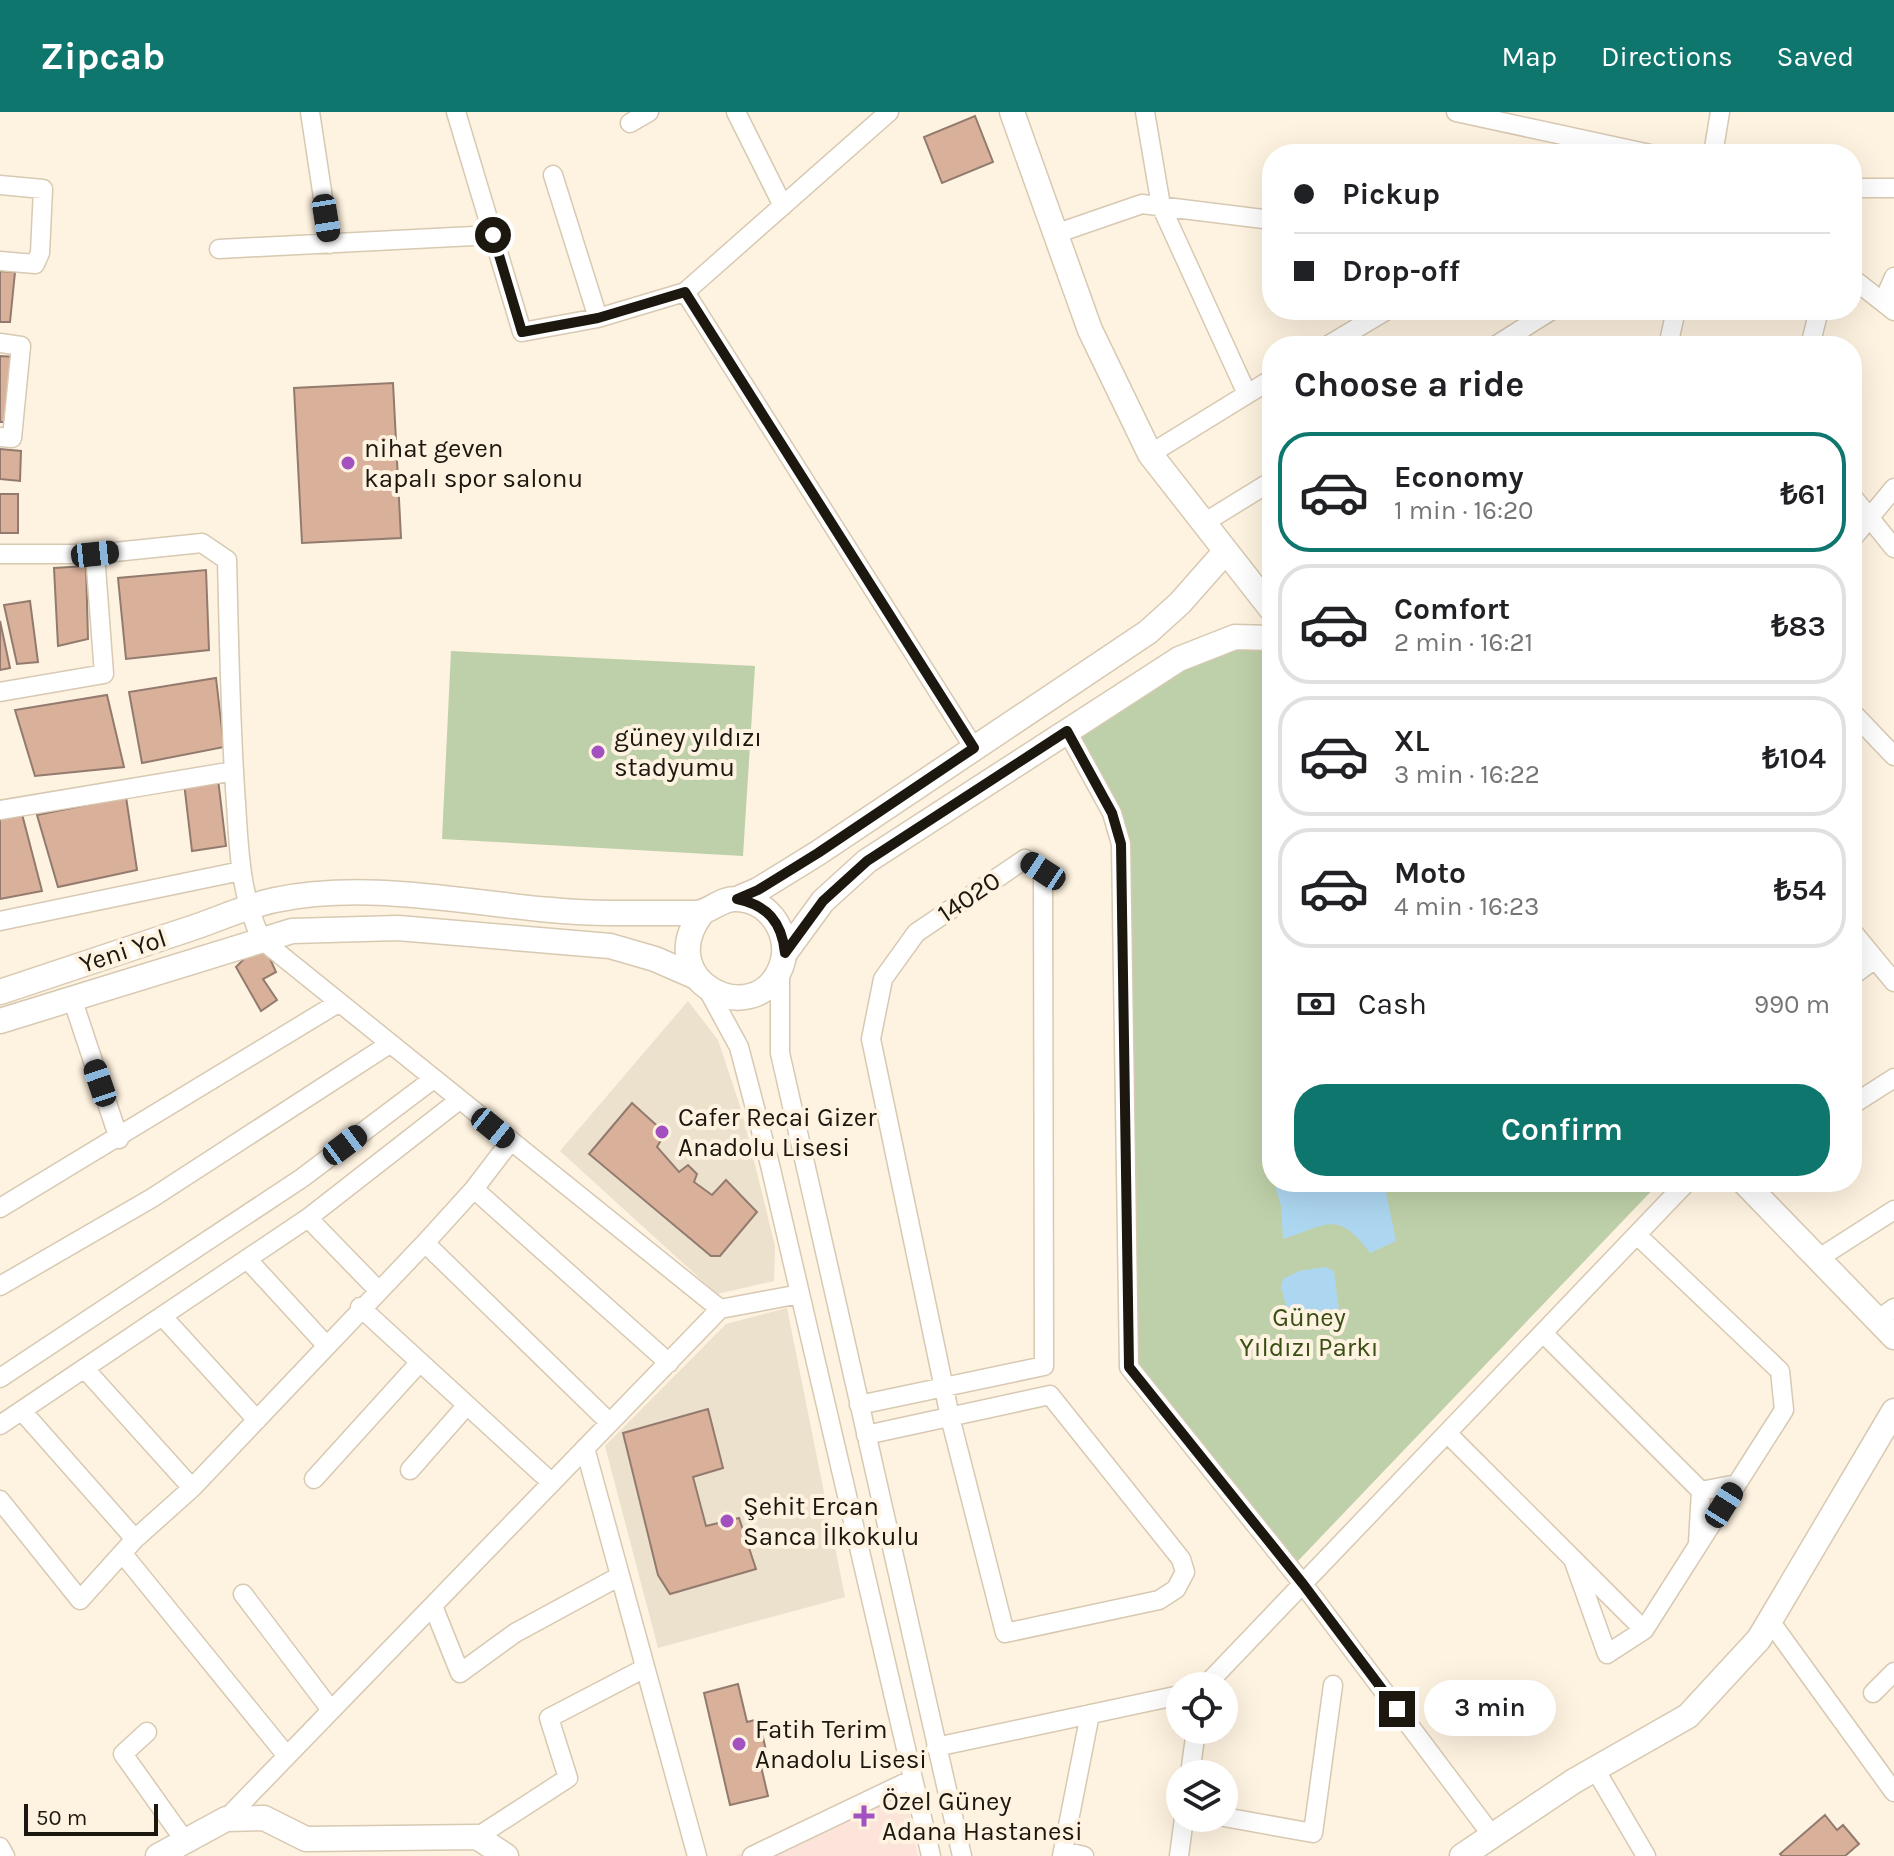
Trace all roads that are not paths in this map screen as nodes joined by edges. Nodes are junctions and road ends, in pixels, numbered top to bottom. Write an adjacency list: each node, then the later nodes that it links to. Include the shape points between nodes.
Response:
1 (310, 112): 22 (street)
2 (456, 112): 21 (street)
3 (649, 112): 10 (street)
4 (736, 112): 17 (street)
5 (889, 112): 17 (street)
6 (1012, 112): 20 (main road)
7 (1145, 112): 18 (street)
8 (1456, 112): 11 (street)
9 (1720, 112): 12 (street)
10 (630, 123)
11 (1604, 144)
12 (1717, 144)
13 (553, 175): 29 (street)
14 (0, 185): 24 (street, via 43,189 35,264)
15 (1862, 188): 16 (street)
16 (1894, 188)
17 (783, 206): 27 (street)
18 (1161, 206): 19 (street); 20 (street, via 1142,204); 36 (street)
19 (1262, 219)
20 (1055, 234): 38 (main road, via 1090,330)
21 (493, 235): 22 (street); 29 (street, via 522,332)
22 (330, 244): 23 (street)
23 (219, 249)
24 (0, 261)
25 (1894, 277): 28 (street)
26 (1862, 286): 28 (street)
27 (685, 292): 29 (street); 54 (street)
28 (1889, 306)
29 (598, 318)
30 (1370, 320): 32 (street)
31 (1536, 320): 33 (street)
32 (1344, 336)
33 (1511, 336)
34 (0, 343): 37 (street, via 21,346 12,438)
35 (1262, 385): 36 (street)
36 (1247, 394): 38 (street)
37 (0, 437)
38 (1150, 454): 43 (main road)
39 (1262, 487): 43 (street)
40 (1894, 488): 42 (street)
41 (1862, 508): 42 (street)
42 (1870, 518): 44 (street); 45 (street)
43 (1202, 524): 46 (main road)
44 (1862, 527)
45 (1894, 548)
46 (1225, 552): 49 (main road); 54 (main road, via 1148,632)
47 (0, 554): 48 (street)
48 (95, 554): 51 (street, via 104,674); 56 (street, via 202,543 227,560)
49 (1262, 598)
50 (1262, 638): 53 (main road, via 1235,637 1179,659)
51 (0, 692)
52 (1862, 722): 55 (street)
53 (1067, 731): 66 (main road, via 867,861 823,901); 129 (street, via 1112,813 1121,844 1129,1367)
54 (974, 748): 59 (main road, via 818,853)
55 (1894, 756)
56 (234, 771): 57 (street); 58 (street)
57 (0, 810)
58 (241, 871): 60 (street); 62 (street)
59 (737, 899): 61 (main road); 66 (main road, via 753,902 776,920 783,936)
60 (247, 910): 61 (main road, Yeni Yol, via 274,900 337,894 436,895 601,913); 63 (street); 70 (main road, Yeni Yol)
61 (702, 913): 69 (main road, via 691,926 687,943 688,960)
62 (0, 921)
63 (262, 940): 69 (main road, via 292,931 413,929 610,946 655,959); 71 (main road); 72 (street)
64 (1862, 943): 65 (street)
65 (1875, 959): 67 (street); 68 (street)
66 (782, 961): 69 (main road, via 764,988 741,998 723,997); 108 (street, via 780,1053)
67 (1862, 969)
68 (1894, 982)
69 (701, 983): 93 (street, via 739,1047)
70 (0, 992)
71 (72, 998): 73 (main road); 79 (street)
72 (338, 1003): 74 (street); 79 (street)
73 (0, 1021)
74 (388, 1045): 76 (street); 91 (street, via 152,1198)
75 (1894, 1078): 77 (street)
76 (432, 1080): 78 (street); 104 (street, via 302,1178)
77 (1862, 1099)
78 (458, 1101): 80 (street); 86 (street)
79 (119, 1139): 84 (street)
80 (510, 1142): 81 (street); 95 (street)
81 (474, 1189): 88 (street); 101 (street)
82 (1678, 1192): 87 (street)
83 (1753, 1192): 90 (main road)
84 (0, 1208)
85 (1894, 1210): 90 (street)
86 (308, 1218): 89 (street); 92 (street)
87 (1637, 1235): 98 (street); 121 (street, via 1780,1371 1784,1410)
88 (425, 1243): 92 (street); 113 (street)
89 (248, 1260): 96 (street); 99 (street)
90 (1816, 1260): 97 (main road)
91 (0, 1286)
92 (377, 1289): 94 (street)
93 (800, 1294): 95 (street); 146 (street)
94 (360, 1307): 99 (street); 100 (street)
95 (720, 1309): 101 (street)
96 (164, 1318): 103 (street); 112 (street)
97 (1888, 1322)
98 (1543, 1333): 115 (street); 123 (street)
99 (326, 1345): 112 (street)
100 (420, 1362): 107 (street); 119 (street)
101 (669, 1363): 113 (street)
102 (1044, 1366): 105 (street); 105 (street, 14020, via 1043,871 1025,859 916,933 883,979 871,1039); 106 (street, via 1053,1379)
103 (85, 1369): 109 (street); 122 (street)
104 (0, 1378)
105 (945, 1387): 108 (street); 111 (street)
106 (1050, 1395): 111 (street); 111 (street, via 1181,1559 1185,1572 1176,1589 1159,1600 1005,1633)
107 (467, 1405): 118 (street); 120 (street)
108 (859, 1405): 116 (street)
109 (22, 1411): 114 (street); 125 (street)
110 (1894, 1411): 132 (main road)
111 (950, 1417): 116 (street)
112 (257, 1420): 122 (street)
113 (610, 1423): 117 (street)
114 (0, 1425)
115 (1447, 1433): 127 (street); 129 (street)
116 (866, 1435): 143 (street)
117 (585, 1448): 120 (street); 128 (street)
118 (410, 1470)
119 (314, 1479)
120 (552, 1483): 131 (street)
121 (1737, 1484): 123 (street); 126 (street)
122 (192, 1488): 125 (street)
123 (1701, 1491): 126 (street)
124 (0, 1500): 125 (street, via 80,1600)
125 (129, 1546): 144 (street)
126 (1698, 1546): 133 (street)
127 (1573, 1559): 133 (street); 133 (street, via 1607,1654)
128 (620, 1576): 131 (street, via 515,1633 460,1673); 134 (street)
129 (1303, 1584): 135 (street); 151 (street)
130 (243, 1594): 140 (street)
131 (433, 1606): 140 (street)
132 (1770, 1621): 145 (main road, via 1688,1716); 147 (street)
133 (1644, 1630)
134 (645, 1668): 152 (street, via 549,1718 568,1778); 159 (street)
135 (1218, 1672)
136 (1894, 1672): 138 (street)
137 (1333, 1685): 149 (street, via 1313,1833)
138 (1873, 1693)
139 (1166, 1698): 141 (street)
140 (331, 1710): 144 (street)
141 (1090, 1714): 143 (street); 156 (street)
142 (147, 1732): 155 (street, via 123,1754)
143 (936, 1747): 162 (street)
144 (287, 1756): 148 (street)
145 (1595, 1769): 151 (main road); 166 (street)
146 (913, 1779): 160 (street); 161 (street)
147 (1891, 1782)
148 (226, 1819): 154 (main road, via 264,1818 306,1839); 155 (main road)
149 (1238, 1820)
150 (1182, 1832): 164 (street)
151 (1491, 1834): 165 (main road)
152 (477, 1837): 154 (main road); 158 (main road)
153 (0, 1847): 157 (street)
154 (422, 1847)
155 (173, 1850)
156 (1062, 1854): 163 (street)
157 (5, 1856)
158 (506, 1856)
159 (697, 1856)
160 (752, 1856)
161 (931, 1856)
162 (962, 1856)
163 (1084, 1856)
164 (1179, 1856)
165 (1462, 1856)
166 (1646, 1856)

